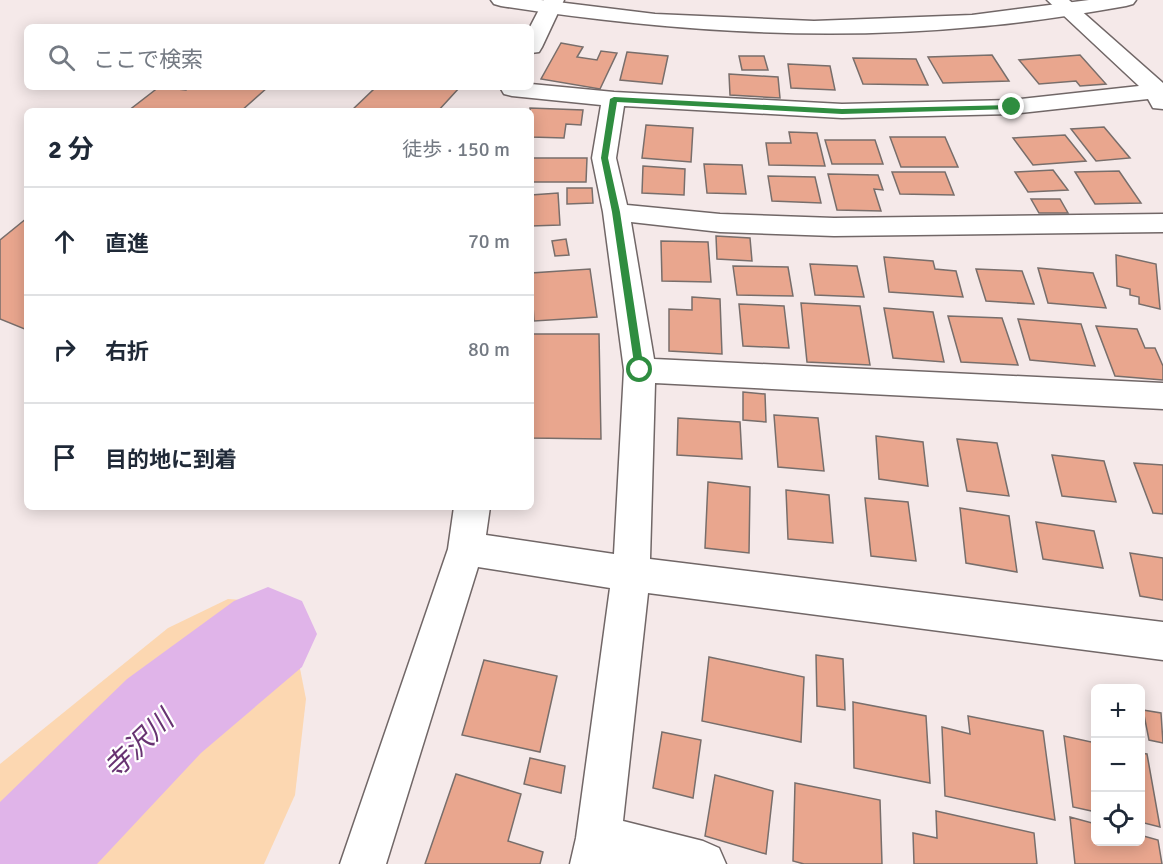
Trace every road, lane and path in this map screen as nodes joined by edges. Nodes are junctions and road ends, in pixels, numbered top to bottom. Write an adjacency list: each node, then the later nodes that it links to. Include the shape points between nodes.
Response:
1 (501, 0): 3 (street)
2 (1126, 0): 4 (street)
3 (551, 4): 4 (street, via 706,24 863,28 1004,20); 5 (street)
4 (1064, 5): 7 (street)
5 (534, 41)
6 (511, 96): 8 (street)
7 (1161, 97): 8 (street, via 1012,107 842,111)
8 (614, 99): 9 (street, via 604,158)
9 (616, 212): 10 (street, via 720,223 834,227); 11 (street)
10 (1163, 223)
11 (640, 370): 12 (street); 15 (street)
12 (1163, 396)
13 (472, 510): 14 (street)
14 (466, 549): 15 (street); 18 (street)
15 (631, 574): 16 (street); 17 (street)
16 (1163, 641)
17 (596, 851): 19 (street)
18 (363, 864)
19 (703, 864)

